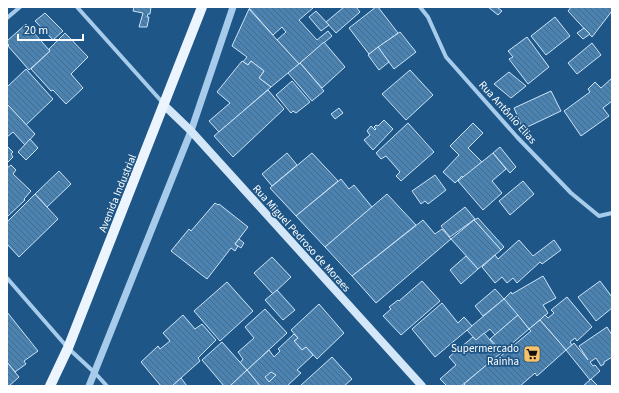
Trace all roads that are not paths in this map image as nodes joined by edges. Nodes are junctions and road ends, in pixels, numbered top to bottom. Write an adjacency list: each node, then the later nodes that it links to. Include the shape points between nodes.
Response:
1 (20, 7): 6 (street)
2 (77, 7): 7 (street)
3 (202, 7): 7 (main road, Avenida Industrial)
4 (233, 7): 8 (street)
5 (420, 7): 9 (street, Rua Antônio Elias, via 428,17 446,56 517,137 571,193 599,216)
6 (7, 18)
7 (164, 105): 8 (main road, Rua Miguel Pedroso de Moraes); 11 (main road, Avenida Industrial)
8 (192, 131): 12 (street); 16 (main road, Rua Miguel Pedroso de Moraes)
9 (612, 213)
10 (7, 278): 11 (street)
11 (68, 348): 12 (street); 13 (main road, Avenida Industrial)
12 (95, 373): 14 (street); 15 (street)
13 (50, 386)
14 (89, 386)
15 (107, 386)
16 (422, 386)

